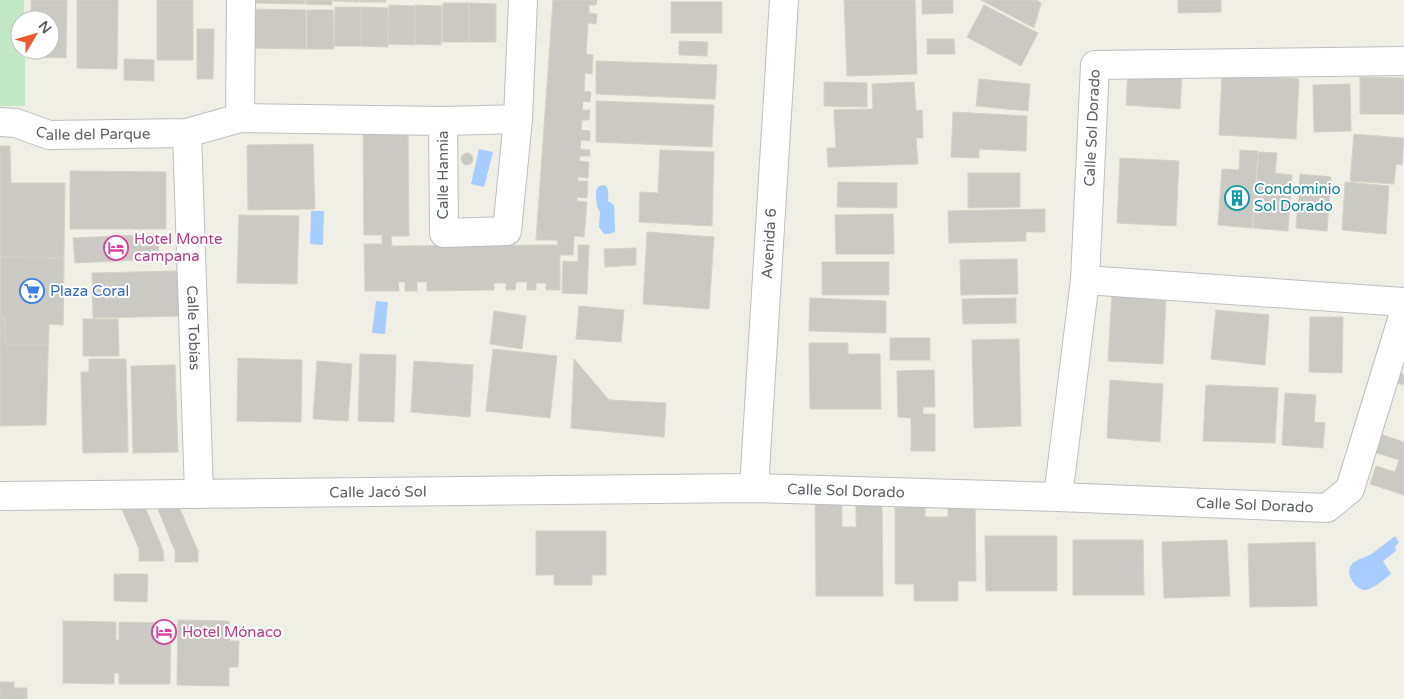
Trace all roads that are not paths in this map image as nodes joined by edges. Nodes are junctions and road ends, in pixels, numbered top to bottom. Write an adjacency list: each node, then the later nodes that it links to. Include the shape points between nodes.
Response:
1 (241, 0): 5 (street)
2 (523, 0): 6 (street, Calle Hannia)
3 (784, 0): 13 (street, Avenida 6)
4 (1404, 62): 10 (street, Calle Sol Dorado, via 1095,65)
5 (240, 118): 7 (street, Calle Hannia); 9 (street, Calle Hannia)
6 (518, 119): 7 (street, Calle Hannia); 7 (street, Calle Hannia, via 507,231 498,232 444,233)
7 (443, 121)
8 (0, 122): 9 (street, Calle del Parque, via 16,123 49,135)
9 (187, 133): 14 (street, Calle Tobías)
10 (1086, 280): 11 (street); 16 (street, Calle Sol Dorado)
11 (1404, 302)
12 (1404, 313): 16 (street, Calle Sol Dorado, via 1350,489 1327,508)
13 (754, 488): 14 (street, Calle Jacó Sol); 16 (street, Calle Sol Dorado)
14 (200, 493): 15 (street, Calle Jacó Sol)
15 (0, 496)
16 (1058, 497)

